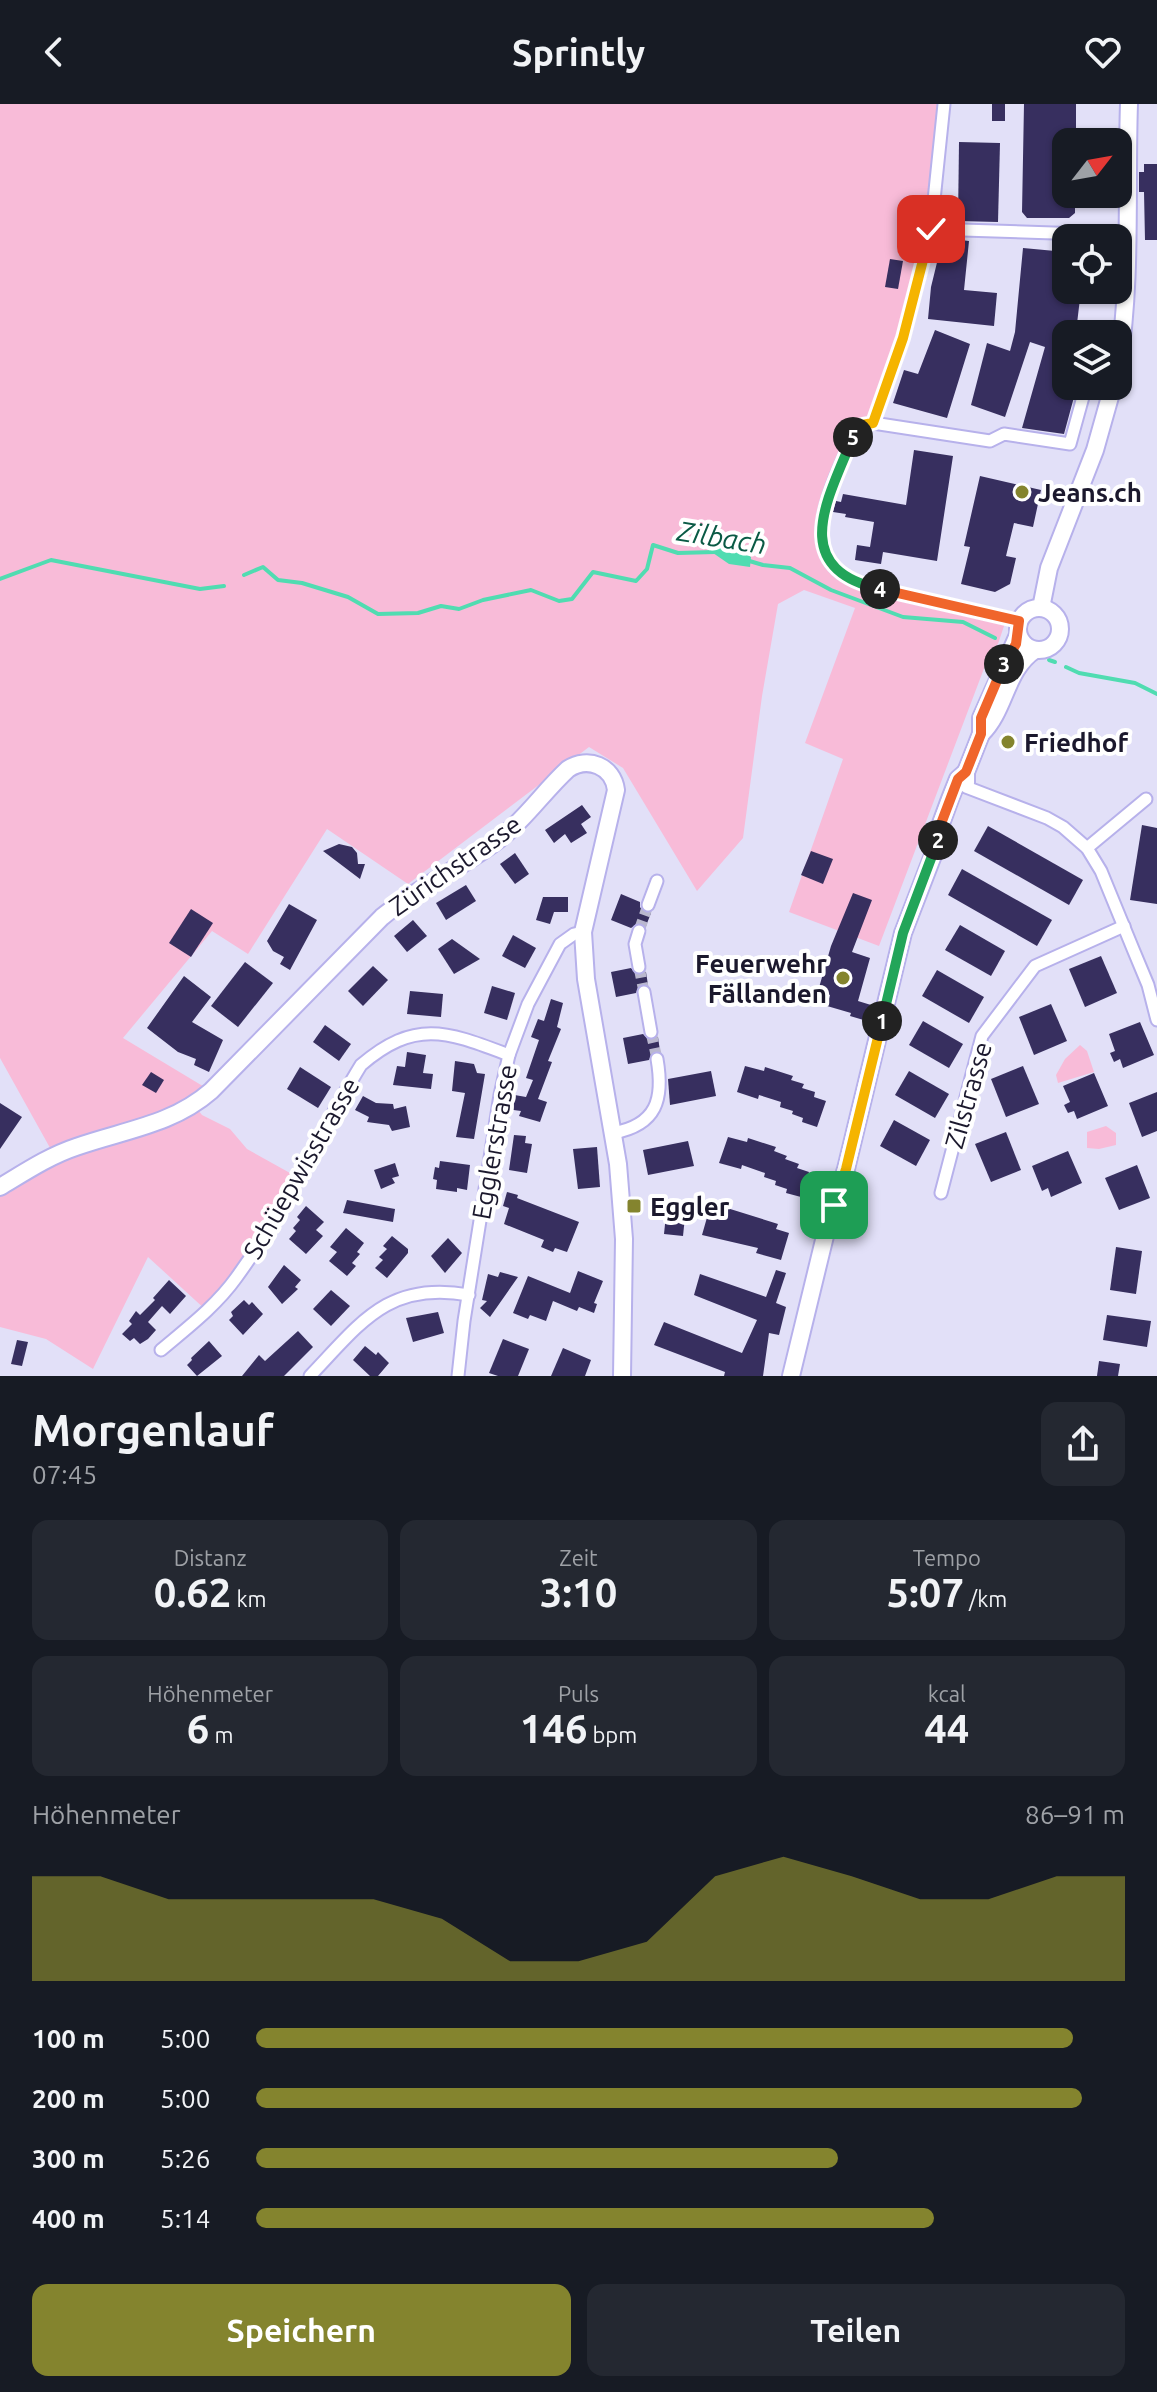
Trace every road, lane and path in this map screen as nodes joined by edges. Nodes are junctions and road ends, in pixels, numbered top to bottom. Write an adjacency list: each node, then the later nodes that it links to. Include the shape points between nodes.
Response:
1 (944, 104): 3 (street)
2 (1129, 104): 5 (main road)
3 (931, 229): 4 (street); 8 (street, via 903,338)
4 (1052, 233)
5 (1123, 320)
6 (1082, 400): 8 (street, via 1070,444 1004,434 990,441)
7 (1109, 400): 9 (main road, via 1049,568)
8 (873, 423): 10 (street, via 854,434 823,514 821,537 828,558 844,576 866,586)
9 (1041, 608): 10 (main road, via 1028,611); 11 (main road, via 1056,616 1060,632 1051,646)
10 (1019, 628): 11 (main road, via 1027,646); 12 (main road, via 981,718)
11 (1035, 650): 12 (main road, via 1016,666 992,723)
12 (981, 734): 13 (main road)
13 (966, 780): 15 (street, via 1047,818); 35 (main road, via 895,961)
14 (1146, 799): 15 (street)
15 (1087, 848): 18 (street)
16 (657, 881): 17 (street)
17 (648, 905)
18 (1124, 926): 23 (street); 29 (street, Zilstrasse, via 1035,966 982,1036)
19 (639, 931): 21 (street)
20 (583, 932): 25 (street, Egglerstrasse, via 560,944 528,1004); 27 (main road, Zürichstrasse); 28 (main road, Zürichstrasse, via 616,790 608,771 588,763 563,774 504,836 382,917 194,1105 159,1123 64,1151)
21 (639, 967)
22 (644, 992): 24 (street)
23 (1157, 1020)
24 (651, 1032)
25 (509, 1055): 30 (street, Egglerstrasse); 31 (street, Schüepwisstrasse, via 459,1036 426,1034 397,1040 370,1057 235,1279)
26 (657, 1059): 27 (street, via 661,1083 652,1112 638,1127)
27 (613, 1133): 34 (main road, Zürichstrasse, via 624,1239)
28 (0, 1187)
29 (941, 1193)
30 (469, 1295): 32 (street, via 413,1294 378,1309); 33 (street, Egglerstrasse)
31 (161, 1350)
32 (310, 1376)
33 (458, 1376)
34 (622, 1376)
35 (791, 1376)

